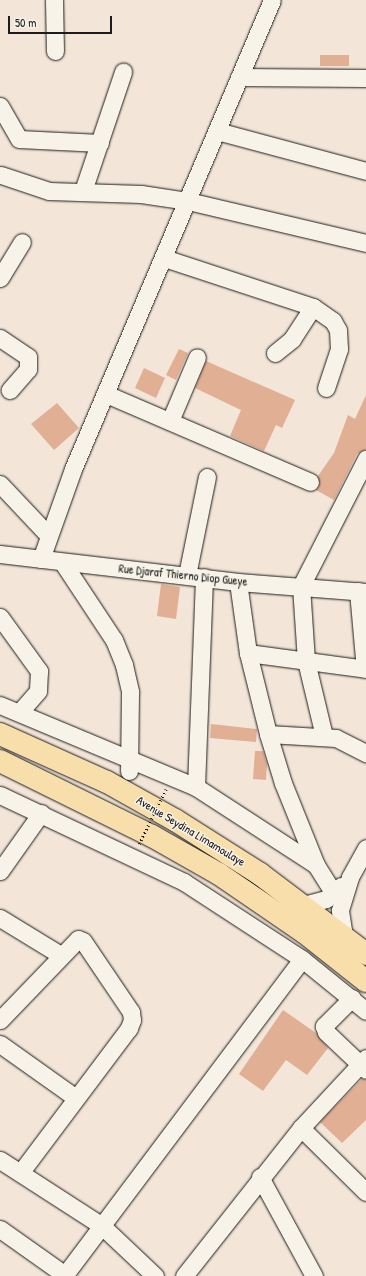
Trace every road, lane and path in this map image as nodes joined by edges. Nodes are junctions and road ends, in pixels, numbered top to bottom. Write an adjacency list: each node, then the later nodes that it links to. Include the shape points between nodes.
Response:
1 (54, 0): 3 (street)
2 (272, 0): 5 (street)
3 (55, 51)
4 (123, 72): 9 (street)
5 (239, 77): 6 (street); 8 (street)
6 (366, 78)
7 (0, 106): 9 (street, via 19,139)
8 (217, 131): 10 (street); 13 (street)
9 (100, 143): 12 (street)
10 (366, 171)
11 (1, 175): 12 (street, via 41,189)
12 (83, 191): 13 (street, via 141,194)
13 (188, 201): 15 (street); 16 (street)
14 (22, 242): 17 (street)
15 (366, 243)
16 (164, 258): 18 (street); 24 (street)
17 (1, 275)
18 (313, 307): 20 (street, via 292,339); 22 (street, via 333,321 338,330 339,349)
19 (0, 338): 23 (street, via 28,357 28,369)
20 (275, 353)
21 (197, 357): 25 (street)
22 (326, 388)
23 (10, 390)
24 (106, 394): 25 (street); 30 (street)
25 (170, 421): 28 (street)
26 (366, 459): 37 (street)
27 (207, 477): 34 (street)
28 (310, 482)
29 (0, 484): 30 (street)
30 (48, 535): 32 (street)
31 (0, 554): 32 (street, Rue Djaraf Thierno Diop Gueye)
32 (41, 559): 33 (street, Rue Djaraf Thierno Diop Gueye)
33 (63, 562): 34 (street, Rue Djaraf Thierno Diop Gueye); 50 (street, via 114,640 124,665 130,692)
34 (187, 575): 35 (street, Rue Djaraf Thierno Diop Gueye)
35 (204, 577): 36 (street, Rue Djaraf Thierno Diop Gueye); 51 (street)
36 (238, 582): 37 (street, Rue Djaraf Thierno Diop Gueye); 40 (street)
37 (301, 586): 38 (street, Rue Djaraf Thierno Diop Gueye); 41 (street)
38 (362, 592): 42 (street)
39 (0, 618): 44 (street, via 39,671 38,691)
40 (248, 653): 41 (street); 46 (street)
41 (306, 661): 42 (street); 47 (street)
42 (366, 669)
43 (0, 705): 44 (street)
44 (20, 712): 50 (street)
45 (0, 734): 61 (highway, Avenue Seydina Limamoulaye, via 106,782 175,820 260,874)
46 (268, 734): 47 (street); 57 (street, via 283,783)
47 (324, 736): 48 (street, via 348,741)
48 (366, 753)
49 (0, 761): 67 (highway, Avenue Seydina Limamoulaye, via 152,836 219,874 304,932)
50 (130, 764): 51 (street)
51 (196, 787): 57 (street)
52 (166, 789): 55 (path, bridge)
53 (0, 795): 54 (street)
54 (41, 813): 58 (street); 66 (street, via 184,882)
55 (139, 844)
56 (366, 848): 59 (street)
57 (316, 866): 60 (street)
58 (0, 871)
59 (350, 877): 60 (street); 63 (street, via 340,910)
60 (334, 894): 61 (street)
61 (300, 906): 63 (highway, Avenue Seydina Limamoulaye)
62 (0, 918): 64 (street)
63 (344, 936): 65 (highway, Avenue Seydina Limamoulaye)
64 (59, 954): 70 (street); 73 (street, via 75,940 83,941 130,1012 132,1020 129,1028)
65 (366, 954)
66 (302, 959): 68 (street); 79 (street)
67 (366, 981)
68 (352, 998): 69 (street); 72 (street, via 324,1026 326,1032)
69 (366, 1011)
70 (0, 1020)
71 (0, 1044): 73 (street)
72 (364, 1064): 74 (street)
73 (76, 1098): 76 (street)
74 (301, 1128): 77 (street); 78 (street)
75 (0, 1160): 76 (street)
76 (20, 1172): 79 (street)
77 (260, 1177): 83 (street); 84 (street)
78 (366, 1192)
79 (102, 1226): 81 (street); 82 (street)
80 (0, 1229): 81 (street)
81 (64, 1275)
82 (155, 1276)
83 (184, 1276)
84 (314, 1276)

